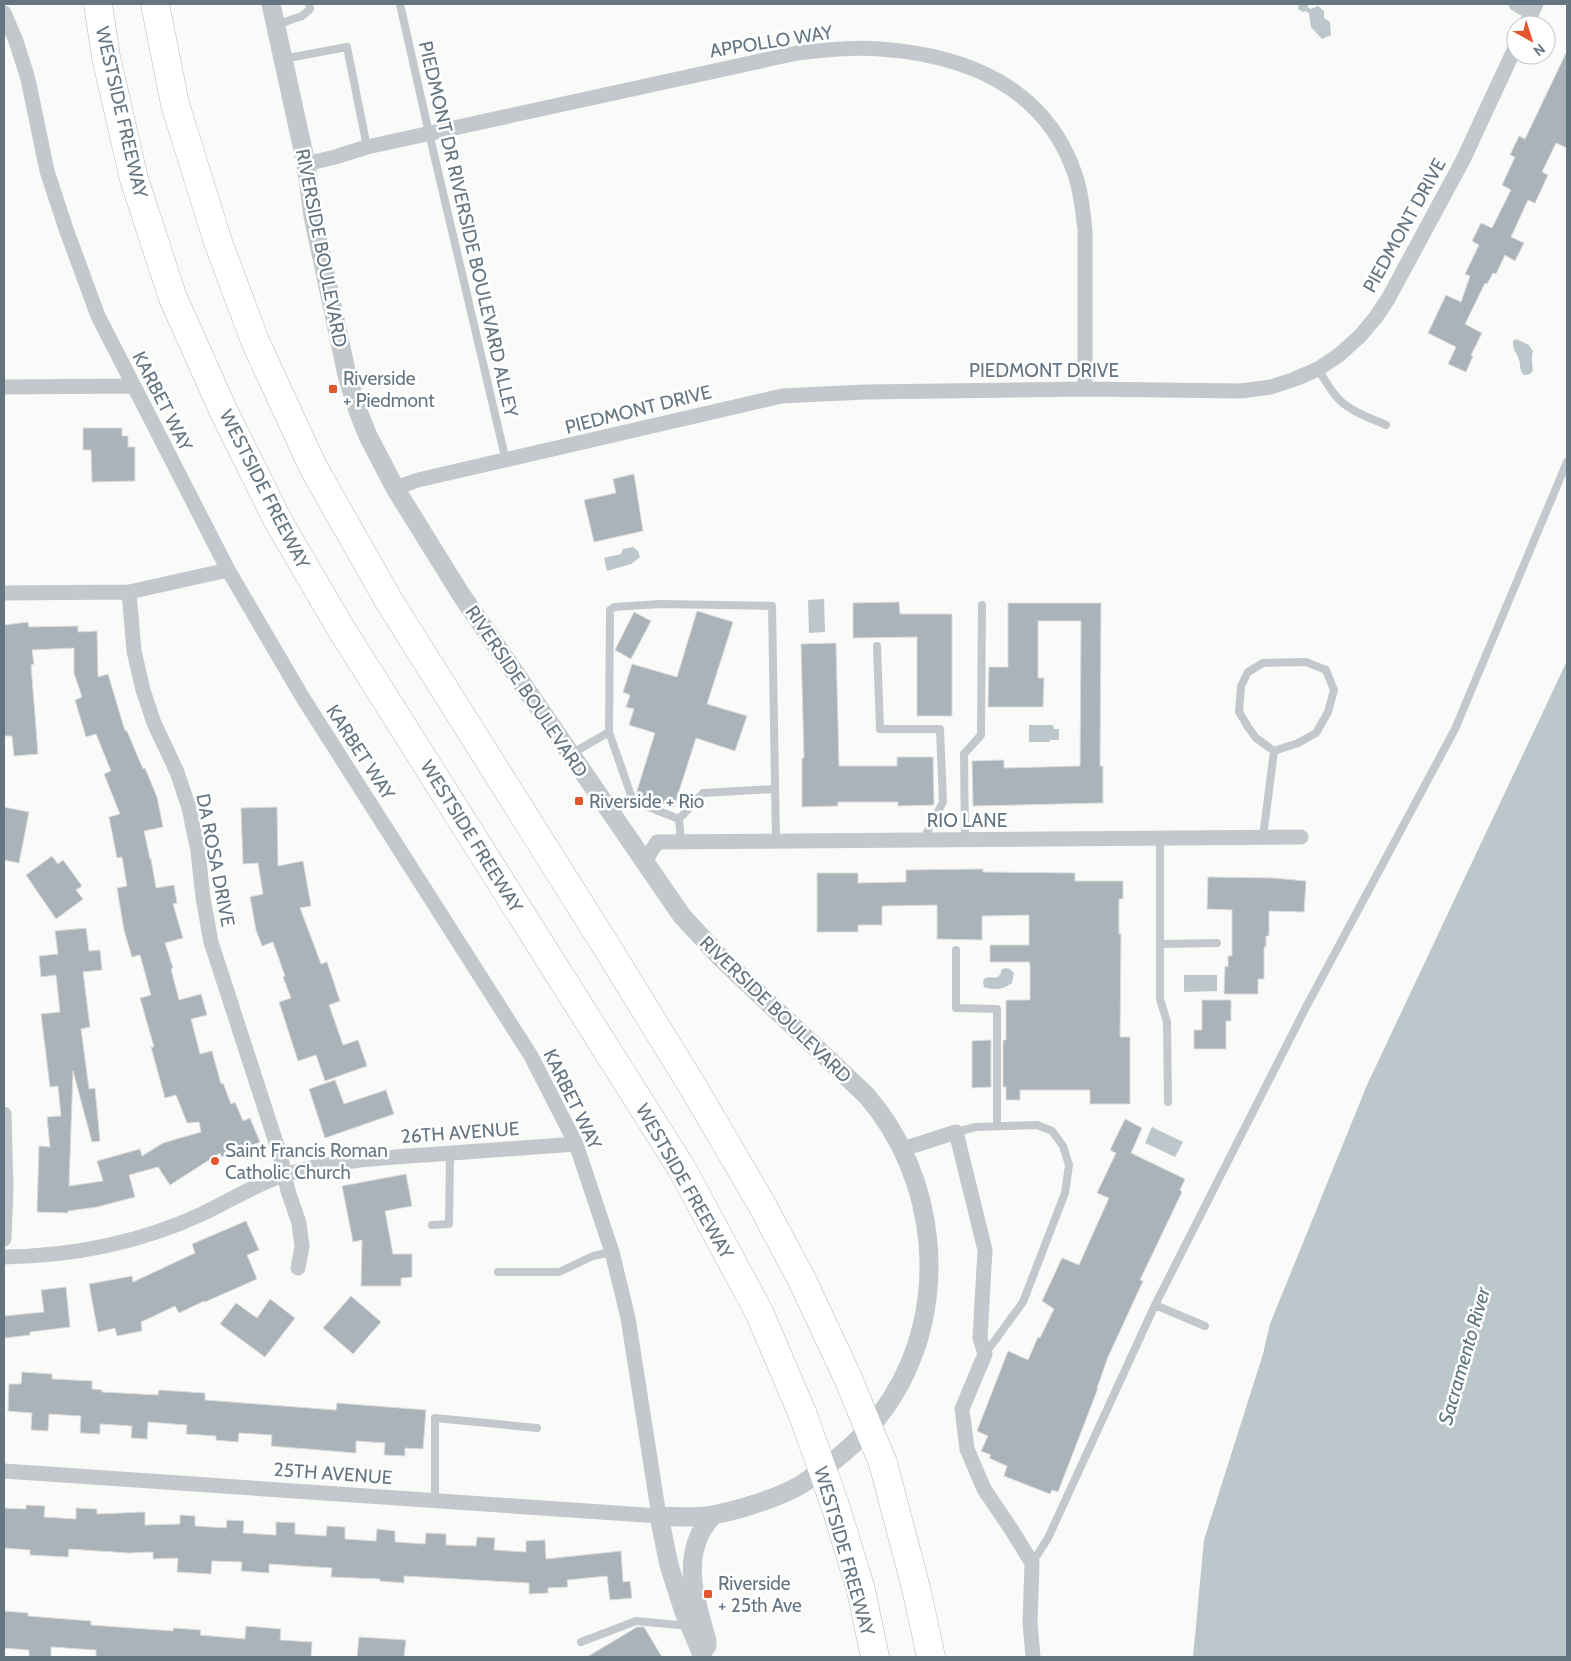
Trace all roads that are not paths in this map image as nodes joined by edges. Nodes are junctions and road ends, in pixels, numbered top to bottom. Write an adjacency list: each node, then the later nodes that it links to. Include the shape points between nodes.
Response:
1 (98, 4): 70 (highway, WESTSIDE FREEWAY, bridge, via 106,57 134,179 173,298 224,412 274,513 340,627 682,1170 759,1312 803,1415 836,1508 861,1590)
2 (156, 4): 71 (highway, bridge, via 175,104 218,242 255,340 313,467 389,601 732,1153 802,1280 883,1463)
3 (271, 4): 9 (street, RIVERSIDE BOULEVARD)
4 (309, 4): 9 (lane, via 310,10 302,16)
5 (400, 4): 12 (lane, PIEDMONT DR RIVERSIDE BOULEVARD ALLEY)
6 (1516, 4): 8 (street)
7 (4, 13): 17 (street, KARBET WAY, via 28,79 47,171 66,229 98,316)
8 (1531, 14)
9 (276, 25): 10 (street, RIVERSIDE BOULEVARD)
10 (283, 59): 13 (lane, via 347,47); 14 (street, RIVERSIDE BOULEVARD)
11 (1507, 65): 15 (street, PIEDMONT DRIVE, via 1463,160 1388,299 1360,336)
12 (429, 133): 13 (street, APPOLLO WAY); 18 (street, APPOLLO WAY, via 797,53 881,49 930,56 974,68 1007,86 1037,112 1061,144 1075,175 1083,205 1085,230); 20 (lane, PIEDMONT DR RIVERSIDE BOULEVARD ALLEY)
13 (367, 147): 14 (street, APPOLLO WAY)
14 (306, 164): 22 (street, RIVERSIDE BOULEVARD, via 312,216 347,375 368,436)
15 (1318, 369): 18 (street, PIEDMONT DRIVE, via 1272,387 1240,391); 19 (lane, via 1344,405)
16 (4, 386): 17 (street)
17 (132, 386): 23 (street, KARBET WAY)
18 (1084, 388): 20 (street, PIEDMONT DRIVE, via 782,396)
19 (1386, 425)
20 (506, 461): 22 (street, PIEDMONT DRIVE)
21 (1567, 462): 58 (lane, via 1455,730 1305,1008)
22 (394, 488): 30 (street, RIVERSIDE BOULEVARD, via 460,593)
23 (228, 570): 24 (street); 48 (street, KARBET WAY, via 303,698 531,1056)
24 (129, 592): 25 (street); 51 (street, DA ROSA DRIVE, via 134,651 143,690 189,808 211,942)
25 (4, 593)
26 (982, 605): 37 (lane, via 981,735 964,754)
27 (877, 646): 36 (lane, via 880,729 940,729 943,802)
28 (609, 732): 30 (lane); 31 (lane, via 610,610 614,607 660,604 772,606); 32 (lane, via 633,801)
29 (1274, 751): 29 (lane, via 1256,738 1239,712 1241,686 1248,672 1263,663 1306,662 1326,670 1334,690 1328,712 1316,733); 33 (lane)
30 (570, 754): 40 (street, RIVERSIDE BOULEVARD)
31 (775, 788): 32 (lane, via 703,793); 39 (lane)
32 (679, 818): 38 (lane)
33 (1263, 837): 34 (street, RIO LANE); 35 (street, RIO LANE)
34 (1301, 837)
35 (1160, 838): 37 (street, RIO LANE); 42 (lane)
36 (923, 840): 37 (street, RIO LANE); 39 (street, RIO LANE)
37 (965, 840)
38 (681, 842): 39 (street, RIO LANE); 40 (street, RIO LANE, via 657,842)
39 (776, 842)
40 (644, 863): 49 (street, RIVERSIDE BOULEVARD, via 698,936 866,1095 885,1118)
41 (1217, 943): 42 (lane)
42 (1160, 944): 44 (lane, via 1160,999 1167,1022)
43 (956, 950): 46 (lane, via 956,1008 997,1009)
44 (1168, 1102)
45 (4, 1114): 53 (street)
46 (997, 1125): 47 (lane); 60 (lane, via 1038,1125 1052,1131 1063,1146 1069,1165 1065,1194 1023,1302)
47 (956, 1132): 49 (street); 60 (street, via 985,1250 980,1338)
48 (576, 1144): 50 (street, 26TH AVENUE); 54 (street, KARBET WAY)
49 (903, 1149): 64 (street, RIVERSIDE BOULEVARD, via 923,1208 929,1246 923,1321 903,1378 891,1400 860,1438 797,1488 778,1497)
50 (450, 1153): 51 (street, 26TH AVENUE, via 334,1164); 52 (lane, via 449,1224)
51 (284, 1175): 55 (street, 26TH AVENUE, via 255,1186 202,1214 119,1244 72,1252); 56 (street, DA ROSA DRIVE, via 299,1223 302,1246)
52 (432, 1225)
53 (4, 1239)
54 (612, 1252): 57 (lane, via 593,1256 560,1272); 65 (street, KARBET WAY, via 628,1318)
55 (4, 1256)
56 (298, 1268)
57 (498, 1272)
58 (1155, 1305): 59 (lane); 66 (lane, via 1048,1538)
59 (1205, 1326)
60 (985, 1354): 66 (street, via 962,1409 966,1449 984,1489)
61 (537, 1428): 63 (lane, via 435,1418)
62 (4, 1471): 63 (street, 25TH AVENUE)
63 (436, 1500): 65 (street, 25TH AVENUE)
64 (713, 1515): 65 (street, RIVERSIDE BOULEVARD); 69 (street, via 700,1534 691,1563 694,1592 707,1642)
65 (660, 1516): 67 (street, via 669,1565)
66 (1032, 1563): 72 (street, via 1030,1623)
67 (689, 1626): 68 (lane, via 636,1621); 69 (street)
68 (581, 1642)
69 (704, 1657)
70 (875, 1657)
71 (931, 1657)
72 (1033, 1657)

